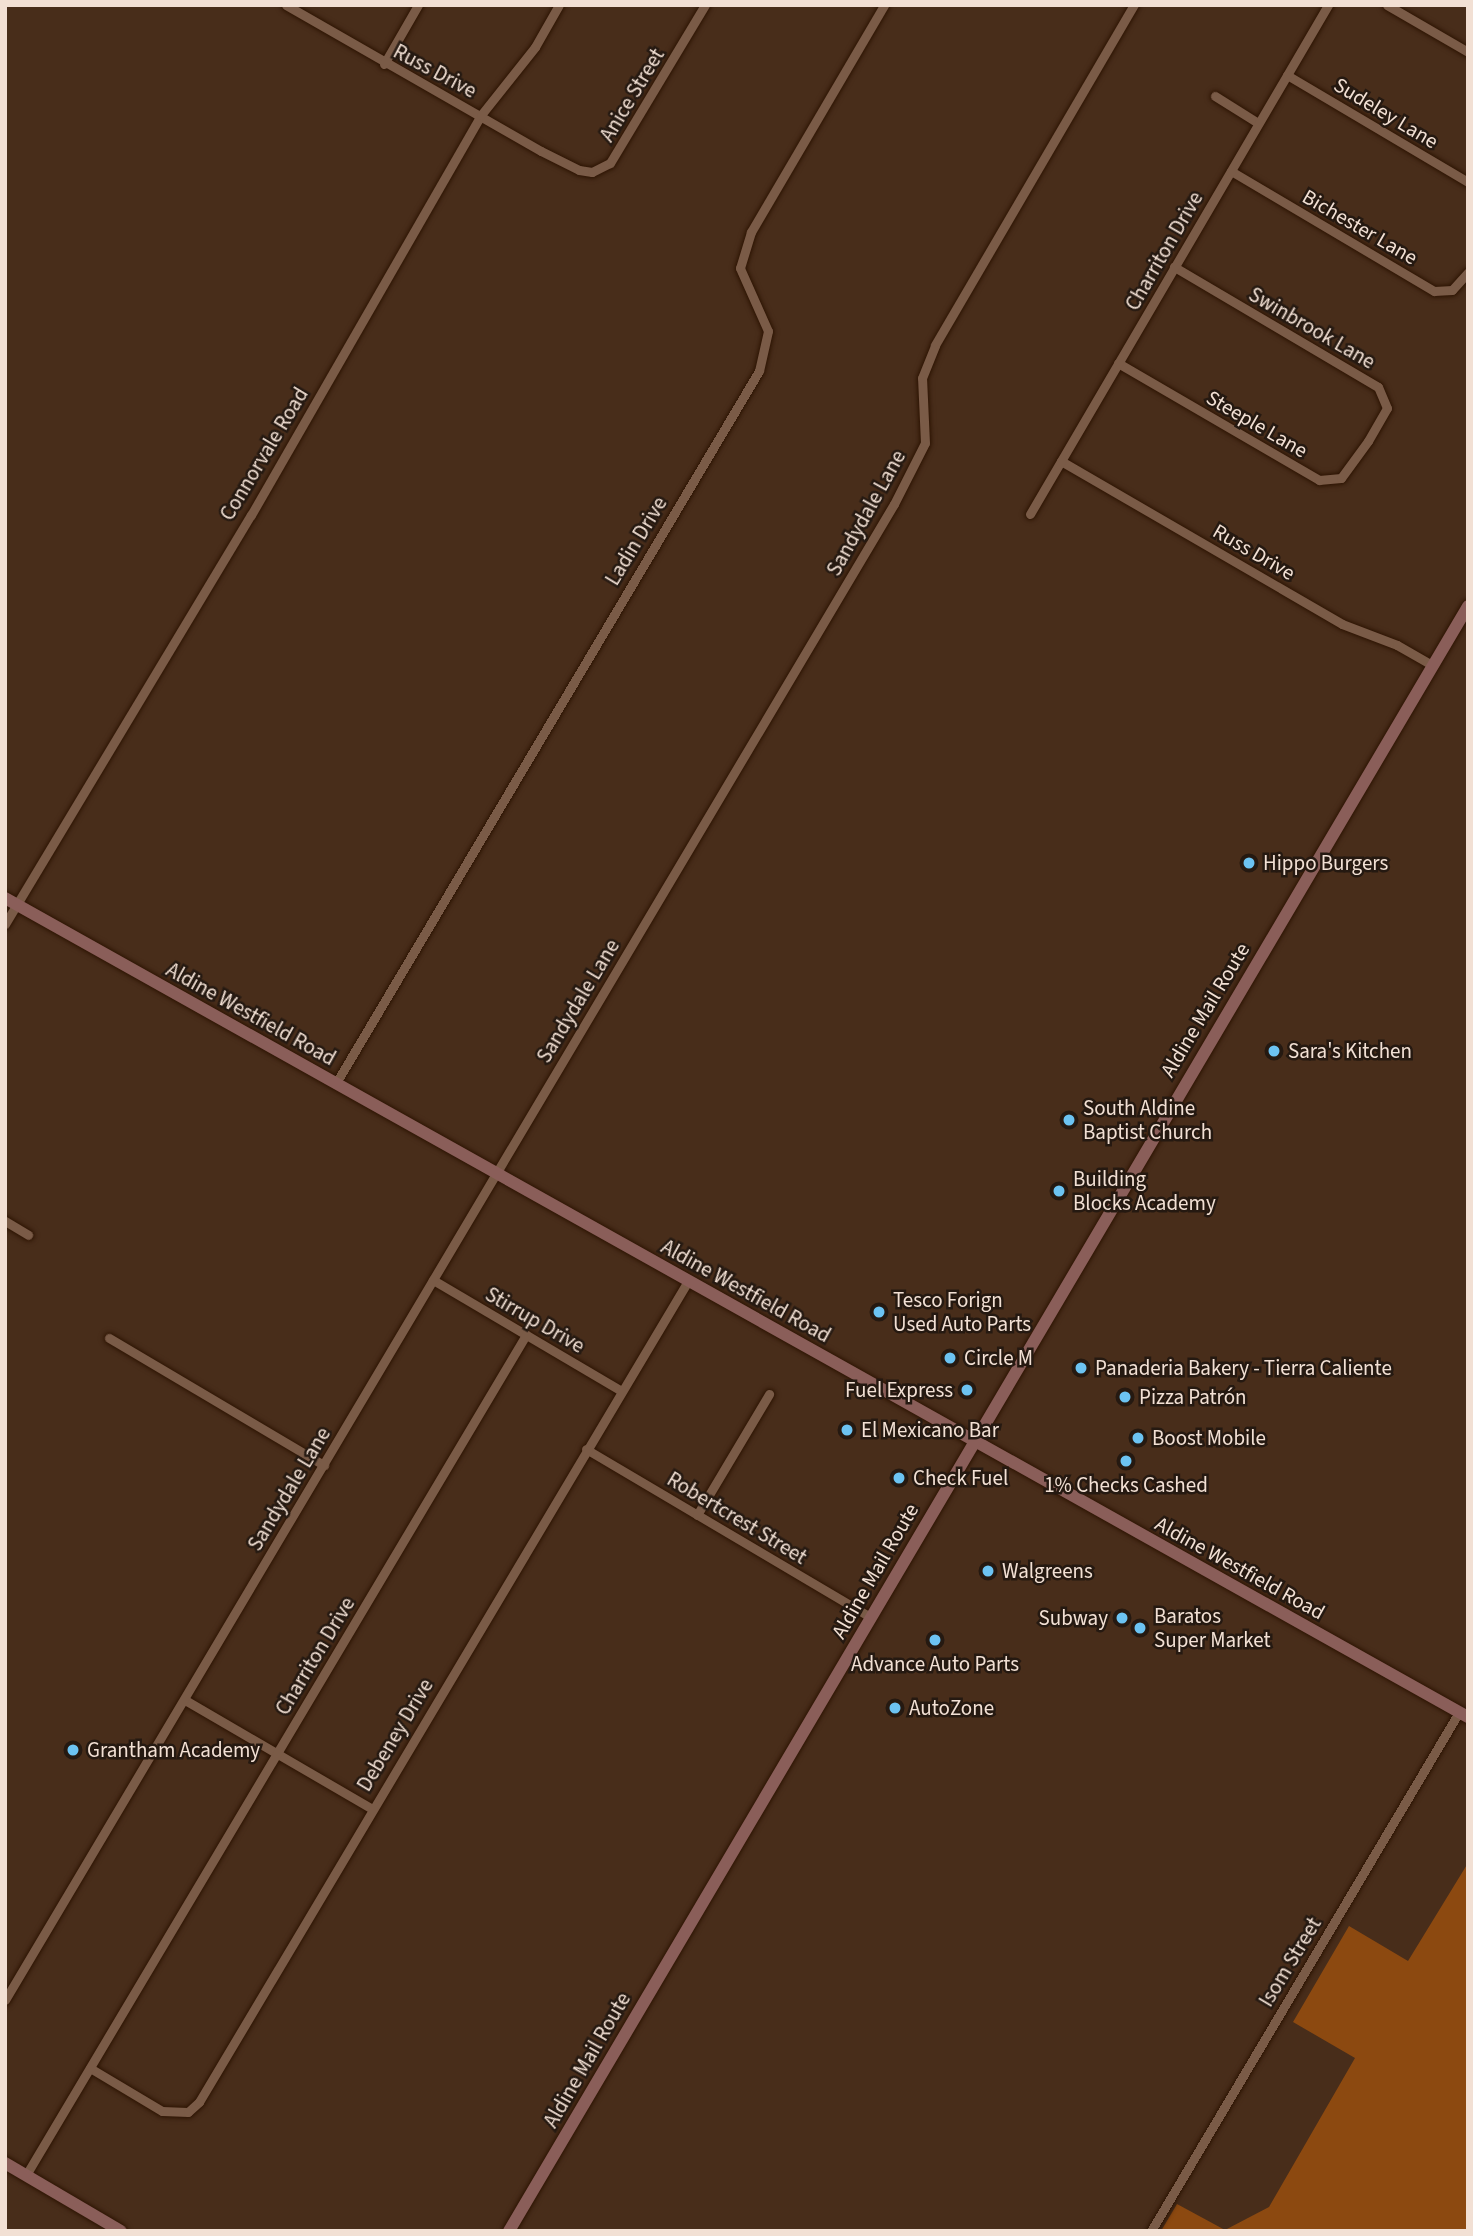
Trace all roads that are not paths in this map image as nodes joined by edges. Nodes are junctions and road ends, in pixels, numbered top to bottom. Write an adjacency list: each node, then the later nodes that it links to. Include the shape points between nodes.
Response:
1 (286, 5): 10 (street, Russ Drive)
2 (418, 5): 10 (street)
3 (559, 5): 13 (street, Connorvale Road, via 535,47)
4 (705, 5): 15 (street, Anice Street, via 610,163 592,172)
5 (884, 5): 28 (street, Ladin Drive, via 751,232 740,268 768,331 759,371)
6 (1134, 5): 29 (street, Sandydale Lane, via 934,345 922,377 925,443 894,503)
7 (1328, 5): 11 (street, Charriton Drive)
8 (1387, 5): 9 (street)
9 (1468, 52)
10 (384, 64): 13 (street, Russ Drive)
11 (1287, 75): 14 (street, Charriton Drive); 17 (street, Sudeley Lane)
12 (1215, 96): 14 (street)
13 (481, 115): 15 (street, Russ Drive); 26 (street, Connorvale Road, via 251,514)
14 (1258, 124): 16 (street, Charriton Drive)
15 (569, 165)
16 (1231, 171): 18 (street, Charriton Drive); 19 (street, Bichester Lane, via 1434,291 1452,290)
17 (1468, 182)
18 (1174, 267): 20 (street, Charriton Drive); 21 (street, Swinbrook Lane, via 1378,387 1387,408)
19 (1468, 272)
20 (1118, 363): 21 (street, Steeple Lane, via 1319,480 1342,478); 22 (street, Charriton Drive)
21 (1368, 441)
22 (1061, 461): 23 (street, Charriton Drive); 25 (street, Russ Drive, via 1342,624 1397,645)
23 (1030, 514)
24 (1468, 606): 25 (main road, Aldine Mail Route)
25 (1432, 665): 38 (main road, Aldine Mail Route)
26 (11, 901): 27 (street, Connorvale Road); 28 (main road, Aldine Westfield Road)
27 (5, 925)
28 (336, 1083): 29 (main road, Aldine Westfield Road)
29 (497, 1174): 32 (street, Sandydale Lane); 33 (main road, Aldine Westfield Road)
30 (5, 1221): 31 (street)
31 (28, 1235)
32 (433, 1280): 34 (street, Stirrup Drive); 40 (street, Sandydale Lane)
33 (688, 1280): 36 (street, Debeney Drive); 38 (main road, Aldine Westfield Road)
34 (526, 1335): 36 (street, Stirrup Drive); 45 (street, Charriton Drive)
35 (109, 1338): 40 (street)
36 (620, 1390): 39 (street, Debeney Drive)
37 (769, 1394): 41 (street)
38 (975, 1439): 42 (main road, Aldine Mail Route); 44 (main road, Aldine Westfield Road)
39 (586, 1449): 41 (street, Robertcrest Street); 46 (street, Debeney Drive)
40 (324, 1465): 43 (street, Sandydale Lane)
41 (697, 1515): 42 (street, Robertcrest Street)
42 (870, 1617): 52 (main road, Aldine Mail Route)
43 (185, 1700): 45 (street); 47 (street, Sandydale Lane)
44 (1464, 1714): 53 (street, Isom Street)
45 (277, 1754): 46 (street); 48 (street, Charriton Drive)
46 (372, 1809): 48 (street, Debeney Drive, via 193,2109 180,2114 162,2111)
47 (5, 2000)
48 (90, 2068): 50 (street, Charriton Drive)
49 (5, 2163): 50 (main road)
50 (26, 2175): 51 (main road)
51 (121, 2231)
52 (509, 2231)
53 (1151, 2231)

